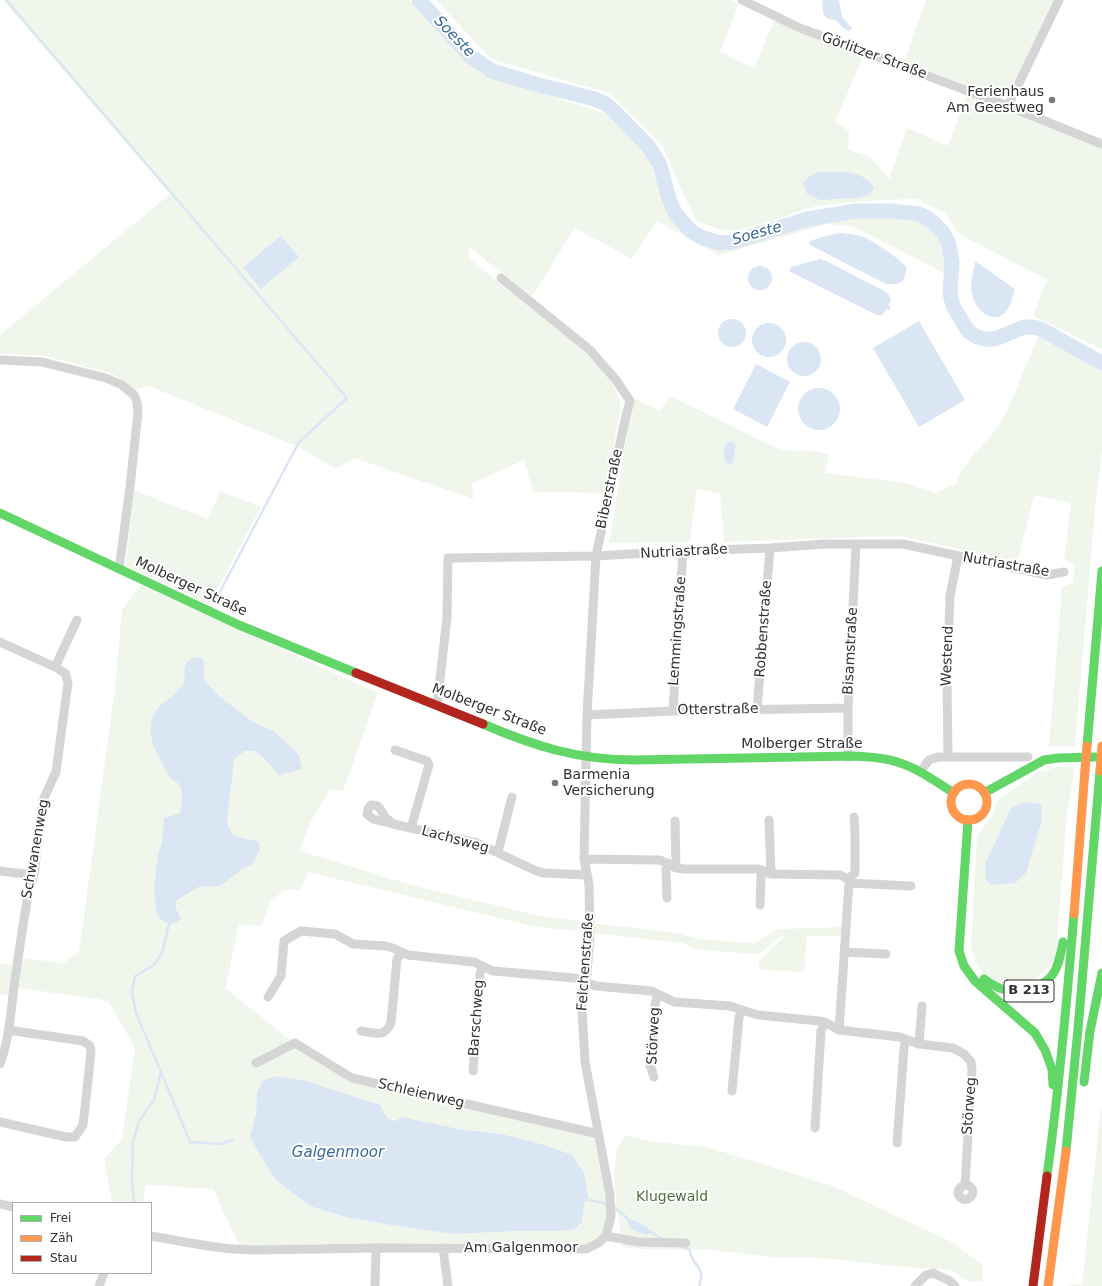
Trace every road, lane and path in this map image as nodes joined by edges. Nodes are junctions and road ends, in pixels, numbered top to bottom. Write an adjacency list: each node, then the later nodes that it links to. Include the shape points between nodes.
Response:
1 (742, 0): 3 (street, Görlitzer Straße, via 800,28)
2 (1058, 0): 3 (street)
3 (1008, 106): 4 (street, Görlitzer Straße)
4 (1102, 144)
5 (501, 278): 11 (street, Biberstraße, via 590,350 630,401)
6 (0, 360): 13 (street, Molberger Straße, via 42,362 106,378 122,385 134,395 138,412)
7 (0, 513): 13 (main road, Molberger Straße)
8 (856, 545): 9 (street, Nutriastraße, via 825,544); 12 (street, Nutriastraße, via 903,544); 20 (street, Bisamstraße)
9 (770, 548): 10 (street, Nutriastraße); 21 (street, Robbenstraße)
10 (683, 551): 11 (street, Nutriastraße); 22 (street, Lemmingstraße)
11 (596, 556): 19 (street, Nutriastraße, via 448,558 447,617); 23 (street, Biberstraße)
12 (958, 556): 15 (street, Nutriastraße, via 1047,575); 29 (street, Westend, via 950,596)
13 (119, 569): 19 (main road, Molberger Straße, via 239,625)
14 (1102, 571): 49 (main road, B 213, bridge)
15 (1064, 572)
16 (77, 620): 18 (street)
17 (0, 642): 18 (street, Schwanenweg)
18 (55, 668): 47 (street, Schwanenweg, via 65,673 68,683 56,772 43,800)
19 (436, 704): 31 (main road, Molberger Straße, via 512,737)
20 (848, 708): 21 (street, Otterstraße); 28 (street, Bisamstraße)
21 (757, 710): 22 (street, Otterstraße)
22 (673, 711): 23 (street, Otterstraße)
23 (587, 715): 31 (street, Biberstraße)
24 (1102, 743): 25 (main road)
25 (1102, 746): 76 (main road, bridge)
26 (395, 750): 41 (street, Lachsweg, via 427,761 429,765)
27 (1102, 756): 34 (main road, via 1044,760)
28 (848, 757): 31 (main road, Molberger Straße, via 630,760); 32 (main road, Molberger Straße, via 888,759)
29 (948, 757): 30 (street); 32 (street, via 929,760)
30 (1028, 757)
31 (587, 758): 43 (street, Felchenstraße)
32 (920, 772): 33 (main road, Molberger Straße)
33 (954, 793): 34 (main road, via 960,787 972,785 978,786); 38 (main road, via 951,801 954,812 958,817)
34 (984, 793): 38 (main road, via 987,807 981,817)
35 (512, 797): 42 (street, Lachsweg)
36 (854, 817): 50 (street, via 855,873)
37 (769, 820): 46 (street)
38 (968, 820): 54 (main road)
39 (675, 821): 44 (street)
40 (393, 824): 41 (street, Lachsweg)
41 (411, 828): 42 (street, Lachsweg, via 477,843)
42 (498, 852): 48 (street, Lachsweg, via 543,873)
43 (584, 858): 44 (street, via 660,860); 48 (street, Felchenstraße)
44 (672, 865): 46 (street, via 685,870 758,869); 52 (street, via 666,869)
45 (0, 871): 47 (street)
46 (767, 872): 50 (street, via 840,875); 53 (street, via 761,876)
47 (34, 875): 68 (street, Schwanenweg)
48 (587, 875): 60 (street, Felchenstraße, via 590,923 587,974)
49 (1076, 880): 54 (main road, B 213, via 1059,963 1046,982 1029,992 1003,991 974,971 963,941); 77 (main road, B 213)
50 (848, 881): 51 (street); 55 (street)
51 (911, 886)
52 (667, 898)
53 (760, 905)
54 (962, 907): 77 (main road, B 213, via 959,951 964,966 975,981 1035,1033 1052,1069)
55 (844, 952): 57 (street); 66 (street)
56 (402, 953): 58 (street, Barschweg, via 408,956 474,962); 62 (street, Barschweg, via 385,946 353,944 335,934 301,931 284,941 281,976); 67 (street, via 396,960 391,1023 388,1030 380,1034)
57 (886, 954)
58 (482, 966): 60 (street, Barschweg, via 493,971 574,978); 73 (street, Barschweg)
59 (1102, 973): 76 (main road, via 1090,1031 1082,1095)
60 (584, 982): 61 (street, Störweg, via 596,986 652,991); 80 (street, Felchenstraße, via 581,993 585,1062)
61 (658, 995): 64 (street, Störweg, via 674,1002 730,1006); 74 (street, Störweg, via 650,1065)
62 (268, 997)
63 (922, 1006): 70 (street)
64 (742, 1010): 65 (street, Störweg, via 758,1015); 75 (street, via 739,1017)
65 (825, 1022): 66 (street, Störweg); 79 (street, via 821,1031)
66 (839, 1030): 69 (street, Störweg)
67 (361, 1031)
68 (5, 1035): 72 (street, Schwanenweg, via 5,1050); 78 (street, via 83,1040 91,1050 82,1125 75,1137)
69 (906, 1039): 70 (street, Störweg); 81 (street)
70 (919, 1044): 82 (street, Störweg, via 953,1048 964,1054 971,1062)
71 (256, 1062): 80 (street, Schleienweg, via 295,1042 352,1078)
72 (0, 1064)
73 (473, 1071)
74 (654, 1077)
75 (732, 1091)
76 (1070, 1116): 97 (main road)
77 (1055, 1118): 96 (main road, B 213)
78 (0, 1122)
79 (815, 1128)
80 (599, 1134): 86 (street, Felchenstraße, via 610,1195 611,1216)
81 (897, 1143)
82 (965, 1185)
83 (0, 1204): 84 (street)
84 (12, 1207)
85 (152, 1236): 88 (street, Am Galgenmoor, via 240,1250)
86 (606, 1236): 87 (street, via 638,1242); 89 (street, Am Galgenmoor, via 586,1249)
87 (686, 1243)
88 (376, 1248): 89 (street, Am Galgenmoor); 92 (street)
89 (443, 1248): 93 (street)
90 (104, 1274): 91 (street)
91 (100, 1286)
92 (375, 1286)
93 (448, 1286)
94 (915, 1286): 95 (street, via 926,1275 933,1273)
95 (955, 1286)
96 (1033, 1286)
97 (1048, 1286)

